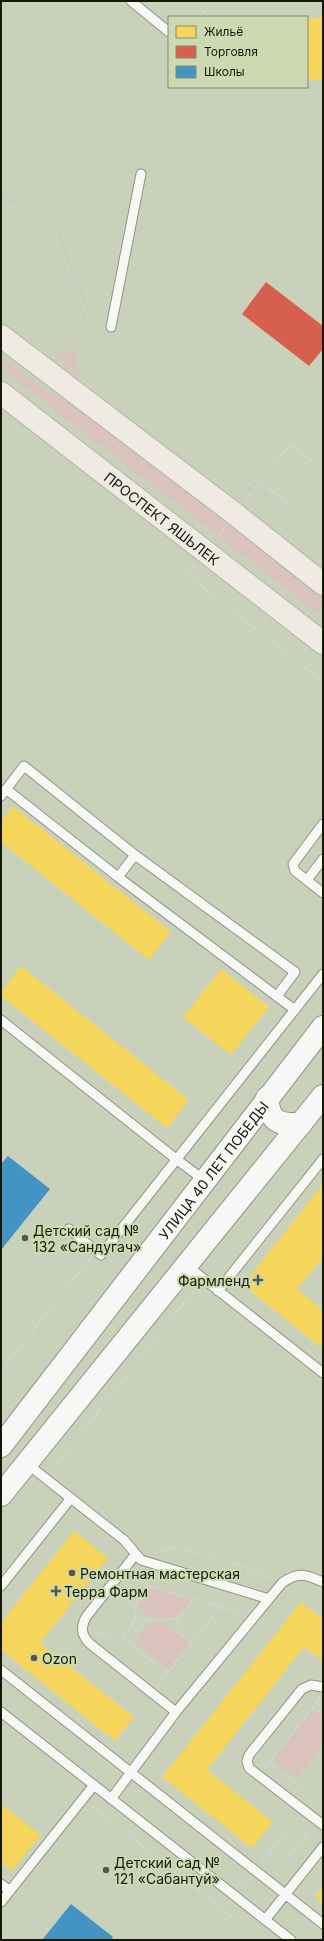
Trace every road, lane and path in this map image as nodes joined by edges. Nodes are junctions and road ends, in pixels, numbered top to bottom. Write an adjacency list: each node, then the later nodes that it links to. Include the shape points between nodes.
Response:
1 (130, 1): 4 (lane)
2 (213, 1): 3 (path)
3 (201, 16)
4 (168, 31)
5 (140, 174): 6 (lane)
6 (111, 327)
7 (1, 336): 14 (main road)
8 (1, 393): 15 (main road, ПРОСПЕКТ ЯШЬЛЕК)
9 (323, 470): 10 (path, via 291,444)
10 (261, 482): 11 (path); 12 (path)
11 (246, 500)
12 (291, 505)
13 (188, 575): 16 (path)
14 (323, 584)
15 (323, 643)
16 (323, 682)
17 (4, 792): 19 (lane, via 24,766); 21 (lane)
18 (323, 824): 22 (lane, via 293,864 295,870)
19 (134, 855): 21 (lane); 25 (lane, via 295,972)
20 (323, 859): 22 (lane)
21 (118, 877): 25 (lane)
22 (307, 880): 23 (lane)
23 (323, 893)
24 (323, 974): 26 (lane)
25 (277, 996): 26 (lane)
26 (295, 1010): 33 (lane)
27 (1, 1020): 33 (lane)
28 (323, 1027): 30 (street, УЛИЦА 40 ЛЕТ ПОБЕДЫ)
29 (323, 1096): 31 (street)
30 (267, 1098): 31 (street, via 269,1113 277,1122 287,1125); 34 (street, УЛИЦА 40 ЛЕТ ПОБЕДЫ)
31 (301, 1124): 36 (street)
32 (323, 1159): 38 (lane)
33 (176, 1160): 34 (lane); 35 (lane, via 102,1255)
34 (204, 1180): 40 (street, УЛИЦА 40 ЛЕТ ПОБЕДЫ)
35 (69, 1229)
36 (186, 1265): 37 (lane); 41 (street)
37 (204, 1279): 38 (lane); 42 (path)
38 (218, 1290): 39 (lane)
39 (323, 1373)
40 (4, 1437)
41 (26, 1463): 42 (lane); 43 (street)
42 (46, 1478): 44 (lane)
43 (1, 1495)
44 (71, 1498): 45 (lane, via 124,1540); 49 (lane)
45 (135, 1555): 46 (lane); 48 (path, via 183,1549 250,1569); 52 (lane, via 147,1563)
46 (125, 1568): 50 (path); 59 (lane, via 86,1618)
47 (323, 1582): 48 (lane, via 304,1574 289,1578)
48 (280, 1585): 52 (lane)
49 (1, 1586)
50 (149, 1586): 51 (path); 54 (path, via 135,1604)
51 (193, 1599): 53 (path); 56 (path)
52 (269, 1599): 55 (lane)
53 (220, 1607): 55 (path); 61 (path)
54 (136, 1617): 57 (path); 58 (path)
55 (254, 1617): 70 (lane)
56 (178, 1620): 57 (path); 61 (path, via 179,1630)
57 (144, 1621): 58 (path, via 142,1629 136,1630)
58 (132, 1626): 60 (path)
59 (82, 1631): 60 (path); 65 (lane, via 89,1643)
60 (122, 1637): 63 (path)
61 (192, 1643): 63 (path)
62 (1, 1670): 72 (lane)
63 (168, 1673): 65 (path)
64 (323, 1687): 73 (lane, via 311,1685 302,1689 249,1755 248,1764)
65 (152, 1693): 70 (lane)
66 (323, 1694): 67 (path)
67 (311, 1709): 68 (path); 71 (path)
68 (323, 1711)
69 (1, 1712): 74 (lane)
70 (176, 1712): 72 (lane)
71 (269, 1763): 73 (path); 75 (path)
72 (131, 1772): 77 (lane); 81 (lane)
73 (259, 1775): 78 (lane)
74 (94, 1785): 76 (lane); 77 (lane)
75 (314, 1797)
76 (83, 1799): 84 (lane); 89 (path)
77 (111, 1799): 86 (lane)
78 (304, 1810): 79 (lane); 81 (path)
79 (320, 1823): 82 (path)
80 (323, 1847): 85 (lane)
81 (255, 1871): 82 (lane); 86 (path)
82 (269, 1882): 85 (lane)
83 (1, 1884): 84 (lane)
84 (10, 1891): 87 (lane)
85 (285, 1895): 88 (lane); 90 (lane)
86 (235, 1896): 88 (lane)
87 (1, 1902)
88 (266, 1920): 91 (lane)
89 (239, 1922)
90 (323, 1924)
91 (291, 1940)

